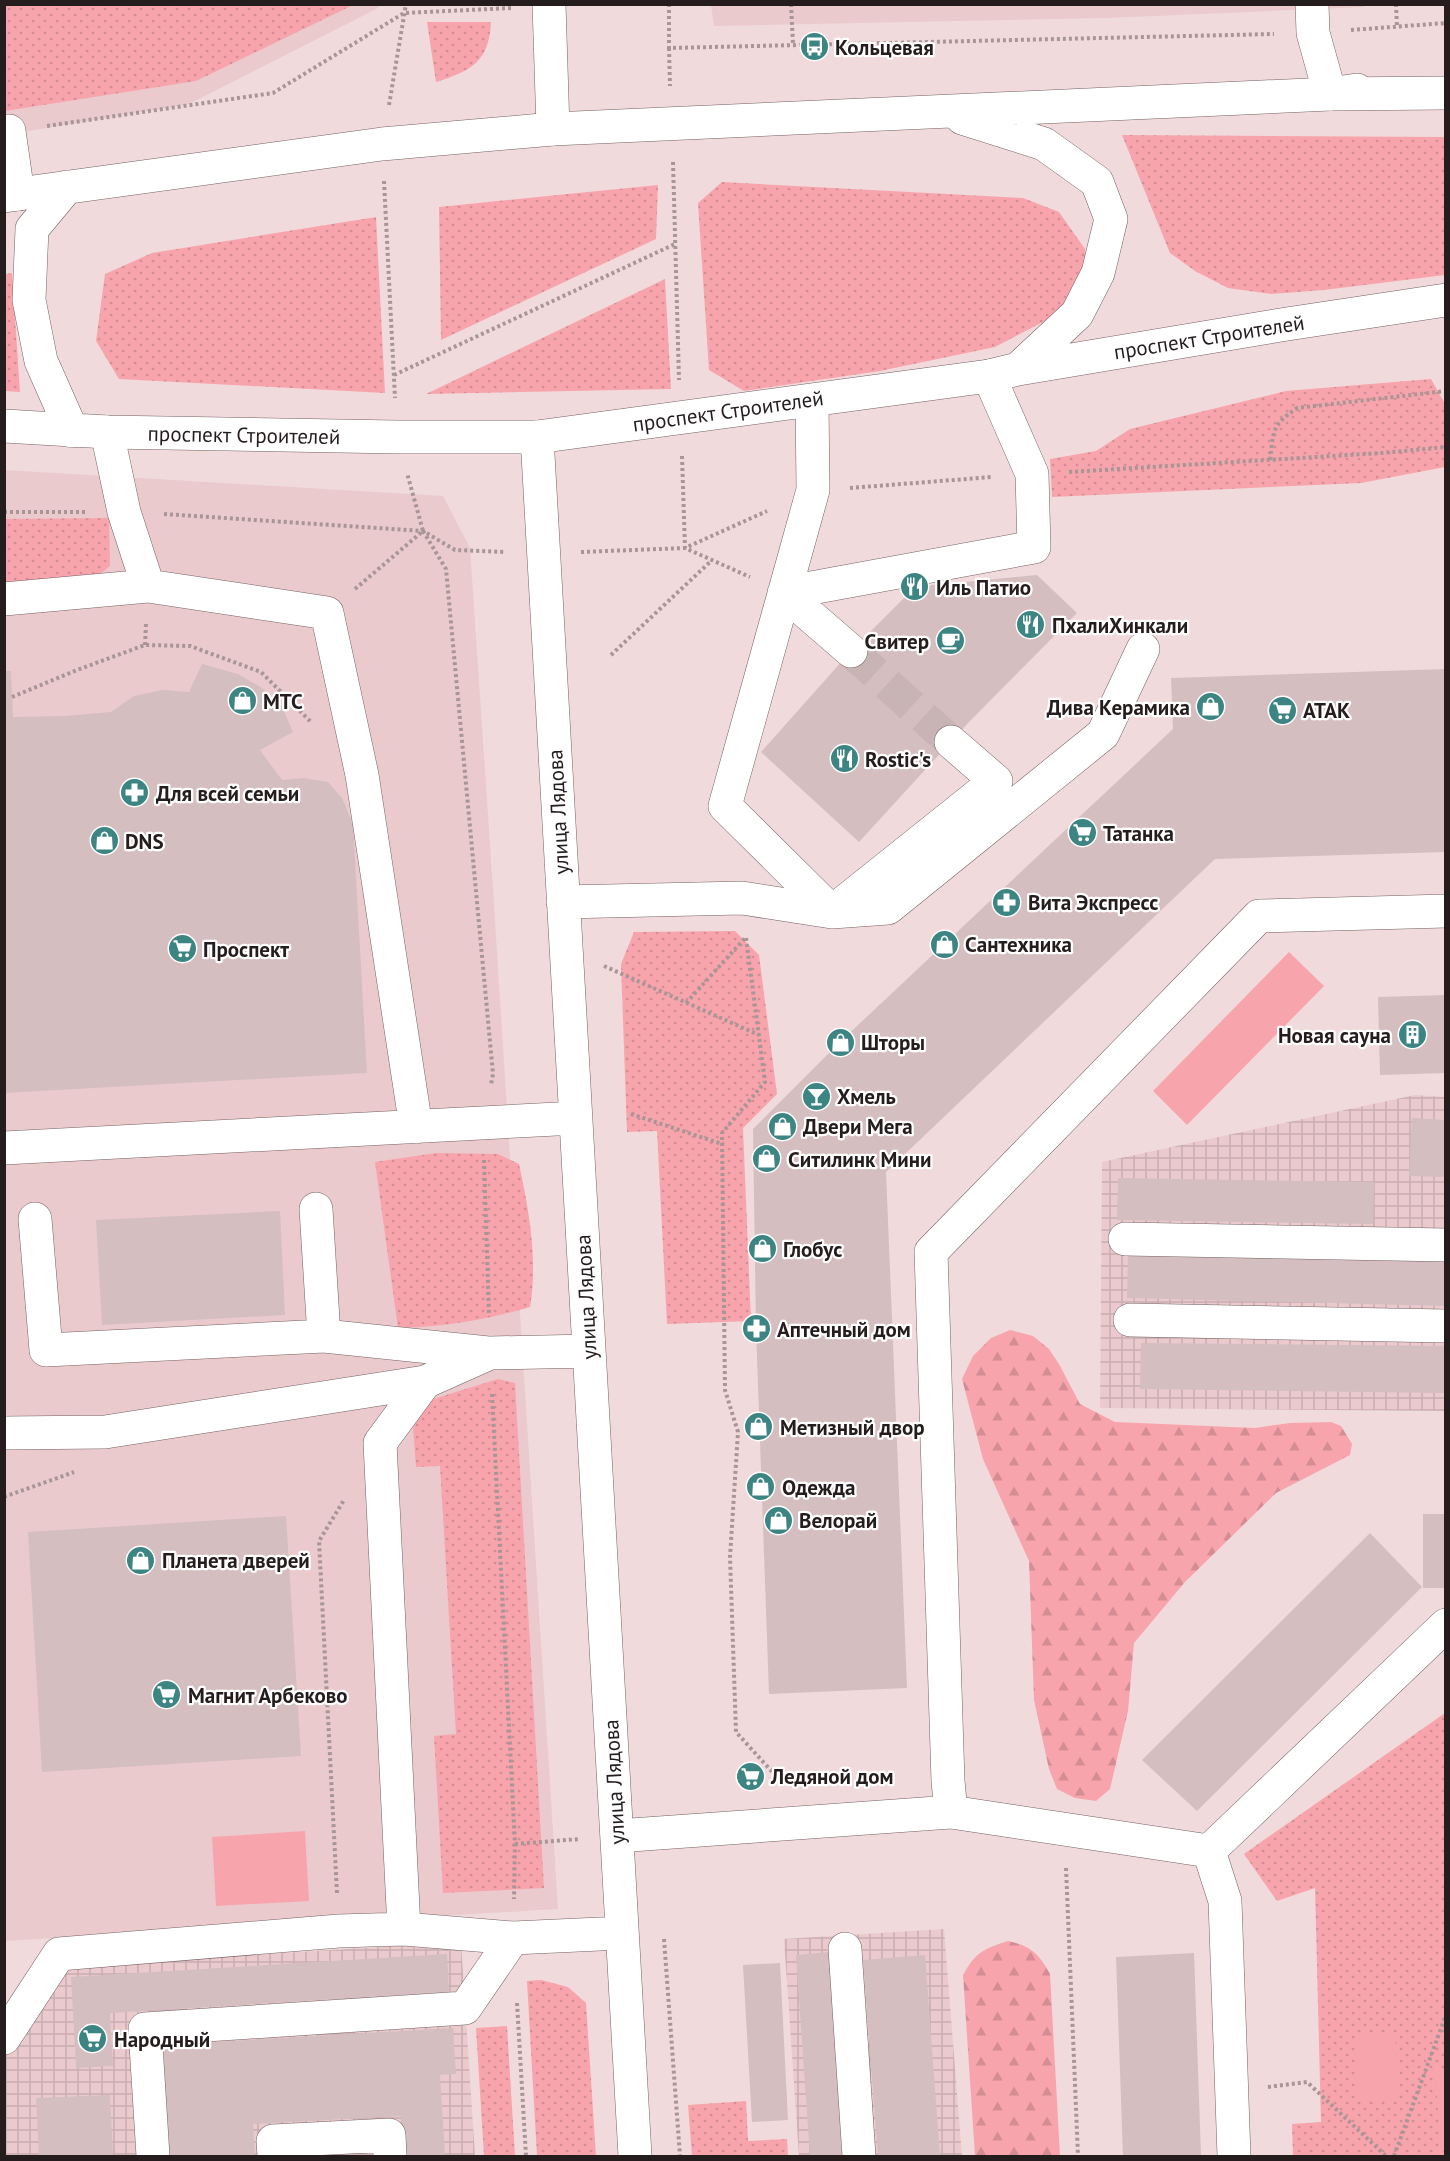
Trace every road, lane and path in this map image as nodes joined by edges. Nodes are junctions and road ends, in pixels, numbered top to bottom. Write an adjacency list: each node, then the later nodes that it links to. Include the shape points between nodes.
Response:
1 (406, 4): 6 (path)
2 (669, 4): 11 (path)
3 (791, 4): 10 (path)
4 (1396, 4): 9 (path)
5 (549, 5): 6 (path); 17 (main road)
6 (404, 13): 18 (path, via 273,93); 19 (path)
7 (1312, 19): 9 (path); 10 (path); 14 (main road)
8 (1446, 23): 9 (path)
9 (1397, 27)
10 (793, 44): 11 (path)
11 (669, 48): 16 (path)
12 (1446, 79): 14 (main road)
13 (1446, 93): 14 (main road)
14 (1330, 94): 15 (main road)
15 (937, 111): 16 (main road); 24 (main road, via 1044,144 1097,182 1111,219 1098,273 1077,314)
16 (672, 123): 17 (main road); 22 (path)
17 (553, 129): 19 (main road)
18 (7, 131): 21 (main road)
19 (382, 144): 20 (main road); 25 (path)
20 (67, 187): 21 (main road); 30 (main road, via 32,229 29,300 41,361)
21 (11, 195)
22 (675, 244): 25 (path); 28 (path)
23 (1446, 300): 24 (main road, проспект Строителей)
24 (1003, 372): 27 (main road, проспект Строителей); 41 (main road, via 1032,474 1034,547)
25 (394, 375): 32 (path)
26 (1446, 391): 34 (path, via 1297,408 1280,420)
27 (812, 401): 28 (main road, проспект Строителей); 41 (main road, via 813,490)
28 (681, 418): 33 (main road, проспект Строителей); 39 (path, via 685,549)
29 (4, 426): 30 (main road, проспект Строителей)
30 (72, 431): 31 (main road, проспект Строителей)
31 (107, 432): 32 (main road, проспект Строителей); 36 (main road)
32 (397, 437): 33 (main road, проспект Строителей); 37 (path)
33 (537, 437): 38 (main road, улица Лядова)
34 (1270, 460)
35 (4, 512): 36 (path)
36 (124, 512): 37 (path); 40 (main road)
37 (423, 531): 38 (path, via 455,550); 43 (path)
38 (544, 553): 51 (main road, улица Лядова)
39 (711, 561): 41 (path); 46 (path)
40 (148, 586): 42 (main road); 43 (main road)
41 (784, 593): 45 (main road); 53 (main road, via 725,806)
42 (4, 599)
43 (327, 613): 60 (main road, via 362,775)
44 (1143, 649): 53 (main road, via 1103,734 888,908)
45 (851, 651)
46 (611, 655)
47 (12, 698): 48 (path, via 145,645 190,646 261,672)
48 (313, 725)
49 (951, 742): 53 (main road, via 996,781)
50 (742, 898): 51 (main road); 53 (main road); 54 (path)
51 (563, 902): 59 (main road, улица Лядова)
52 (1446, 911): 78 (main road, via 1259,916 931,1252)
53 (832, 912)
54 (746, 936): 56 (path); 57 (path)
55 (601, 964): 56 (path)
56 (686, 1003): 57 (path)
57 (759, 1035): 61 (path, via 765,1082 722,1133)
58 (631, 1114): 61 (path)
59 (576, 1118): 60 (main road); 70 (main road, улица Лядова)
60 (416, 1127): 62 (main road)
61 (722, 1144): 79 (path, via 725,1390 738,1432 730,1557 736,1732)
62 (4, 1148)
63 (316, 1209): 69 (main road)
64 (35, 1219): 69 (main road, via 46,1350)
65 (1125, 1239): 66 (main road)
66 (1446, 1245)
67 (1130, 1320): 68 (main road)
68 (1446, 1326)
69 (324, 1335): 71 (main road)
70 (589, 1351): 71 (main road); 81 (main road, улица Лядова)
71 (490, 1353): 72 (main road)
72 (425, 1382): 73 (main road, via 105,1432); 84 (main road, via 380,1443)
73 (4, 1433)
74 (81, 1470): 76 (path)
75 (349, 1492): 86 (path, via 319,1541)
76 (4, 1497)
77 (1446, 1625): 83 (main road)
78 (951, 1812): 79 (main road); 80 (main road)
79 (818, 1822): 81 (main road)
80 (1064, 1831): 83 (main road); 99 (path)
81 (617, 1836): 82 (path); 87 (main road, улица Лядова)
82 (515, 1844)
83 (1209, 1851): 100 (main road, via 1225,1900)
84 (404, 1929): 86 (main road); 88 (main road)
85 (663, 1929): 97 (path)
86 (339, 1931): 91 (main road, via 59,1954)
87 (622, 1933): 88 (main road); 96 (main road, улица Лядова)
88 (513, 1938): 93 (main road, via 465,2008 145,2029)
89 (845, 1949): 98 (main road)
90 (1446, 2015): 102 (path)
91 (4, 2038)
92 (1307, 2082): 101 (path)
93 (153, 2157)
94 (274, 2157): 95 (main road, via 273,2141 389,2135)
95 (390, 2157)
96 (635, 2157)
97 (680, 2157)
98 (859, 2157)
99 (1078, 2157)
100 (1234, 2157)
101 (1386, 2157)
102 (1394, 2157)

